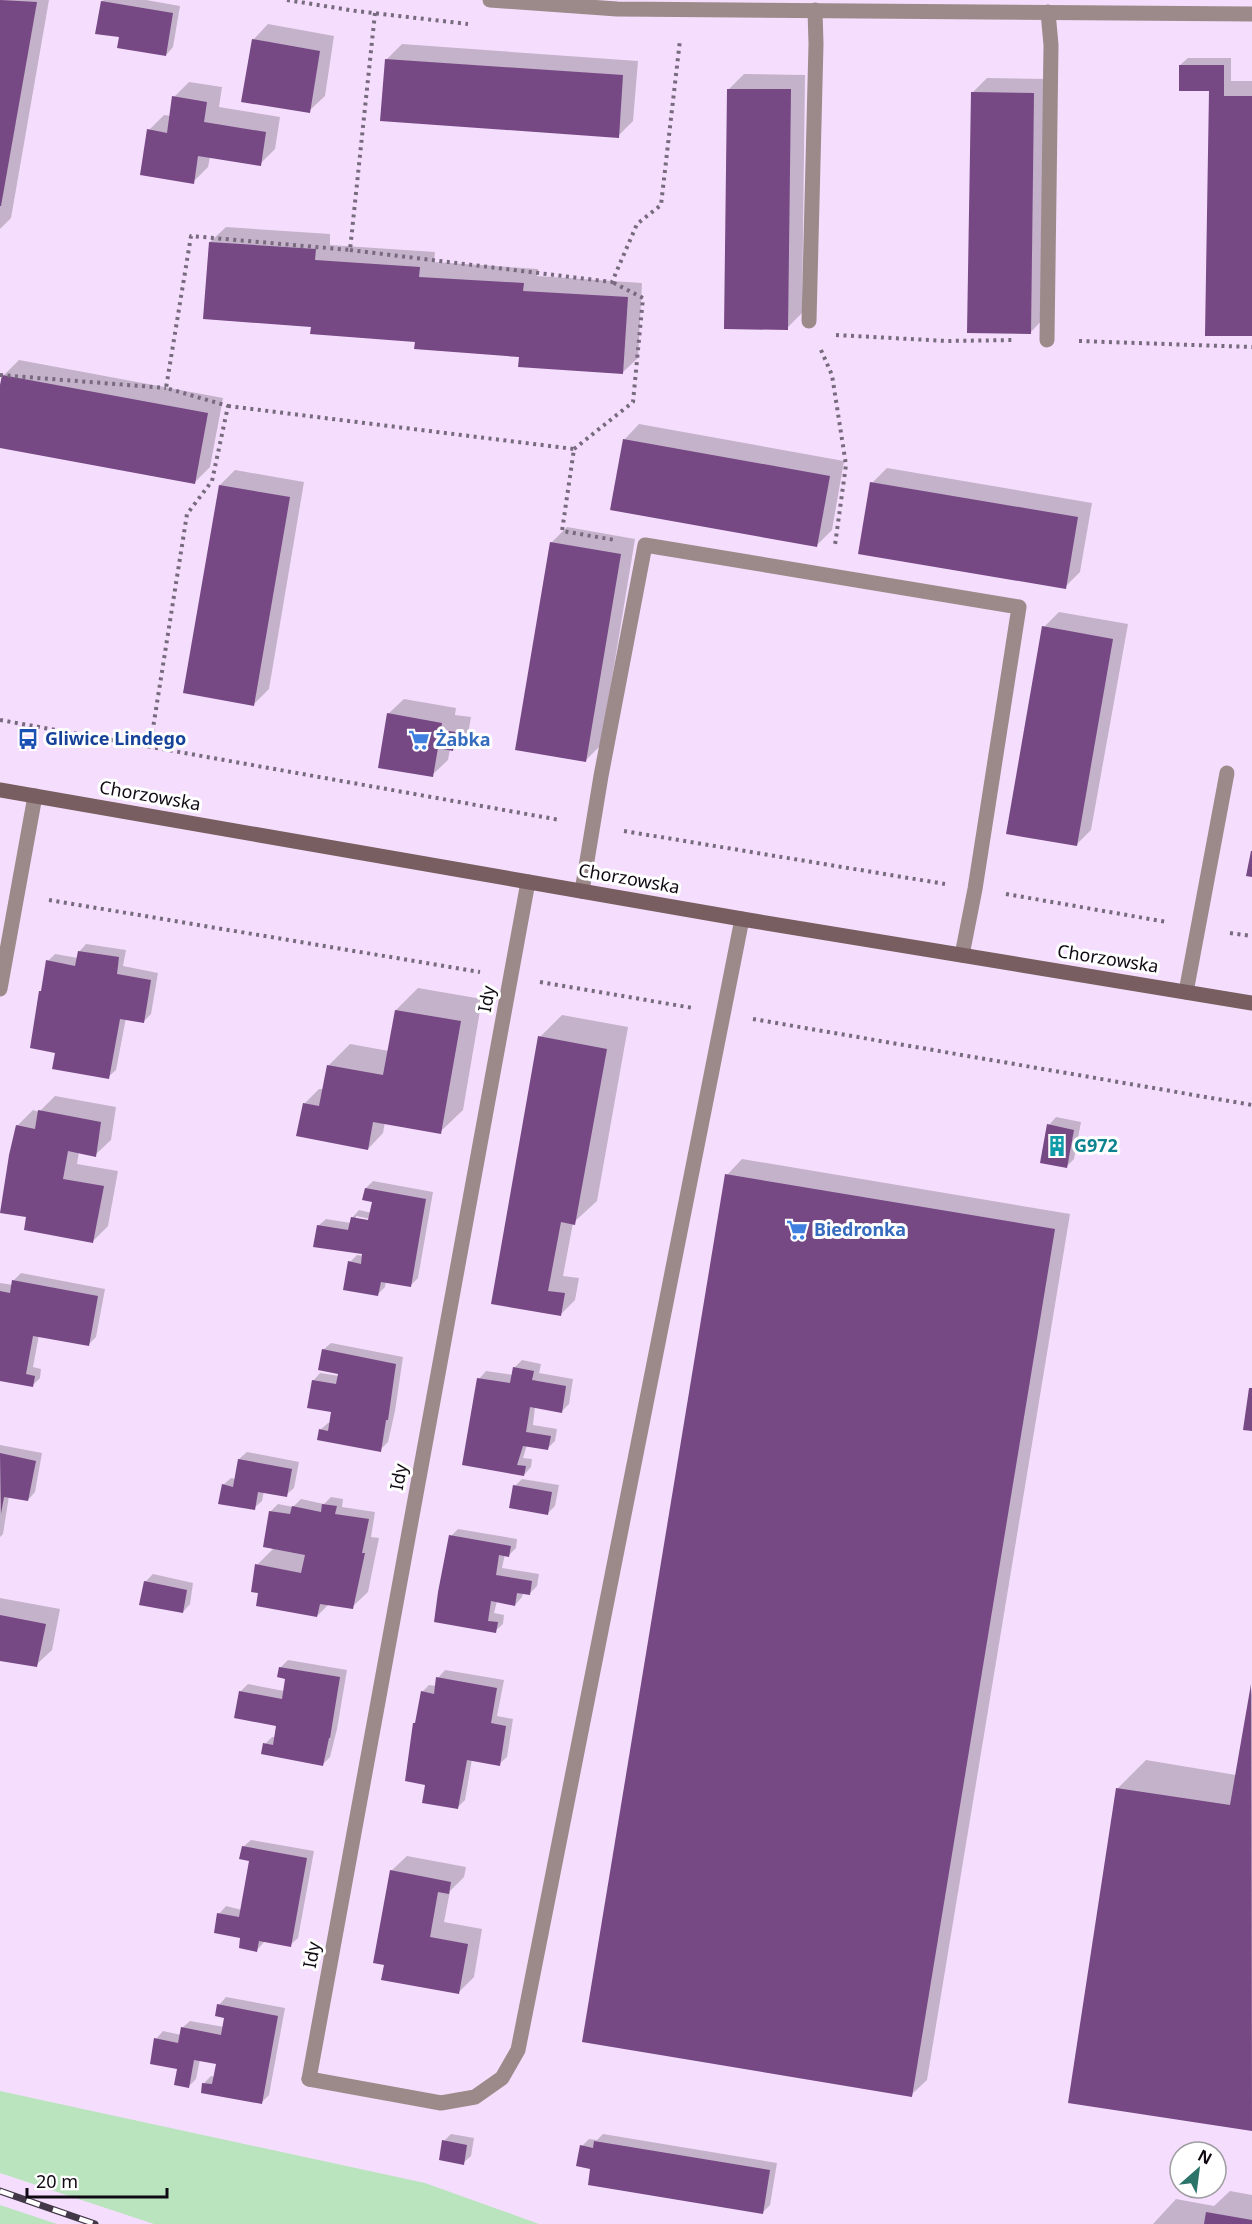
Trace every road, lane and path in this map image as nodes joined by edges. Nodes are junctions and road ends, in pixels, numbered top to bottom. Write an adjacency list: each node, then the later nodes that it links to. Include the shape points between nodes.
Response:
1 (490, 0): 3 (street, via 617,9)
2 (835, 5): 3 (street); 4 (street)
3 (815, 10): 10 (street)
4 (1048, 12): 6 (street); 11 (street, via 1051,45)
5 (375, 13): 8 (path)
6 (1252, 14)
7 (680, 40): 9 (path, via 661,205 637,224)
8 (350, 250): 9 (path); 14 (path, via 191,237)
9 (612, 282): 16 (path, via 643,298 633,402)
10 (812, 328): 11 (path, via 947,341); 18 (path, via 832,375 846,465)
11 (1047, 340): 12 (path)
12 (1252, 347)
13 (0, 375): 14 (path)
14 (166, 388): 15 (path)
15 (228, 406): 16 (path); 19 (path, via 212,482 187,514)
16 (574, 449): 17 (path, via 562,531)
17 (645, 545): 18 (street); 24 (street)
18 (831, 576): 27 (street, via 1019,607)
19 (150, 747)
20 (1227, 773): 30 (street)
21 (0, 790): 22 (main road, Chorzowska)
22 (35, 796): 23 (main road, Chorzowska); 25 (street)
23 (528, 882): 24 (main road, Chorzowska); 28 (street, Idy)
24 (582, 891): 26 (main road, Chorzowska)
25 (17, 895): 28 (path); 29 (street)
26 (742, 919): 27 (main road, Chorzowska); 32 (street)
27 (962, 955): 30 (main road, Chorzowska)
28 (510, 977): 32 (path); 32 (street, Idy, via 309,2079 441,2103 475,2097 502,2078 518,2050)
29 (0, 989)
30 (1186, 992): 31 (main road, Chorzowska)
31 (1252, 1003)
32 (723, 1014): 33 (path)
33 (1252, 1105)

